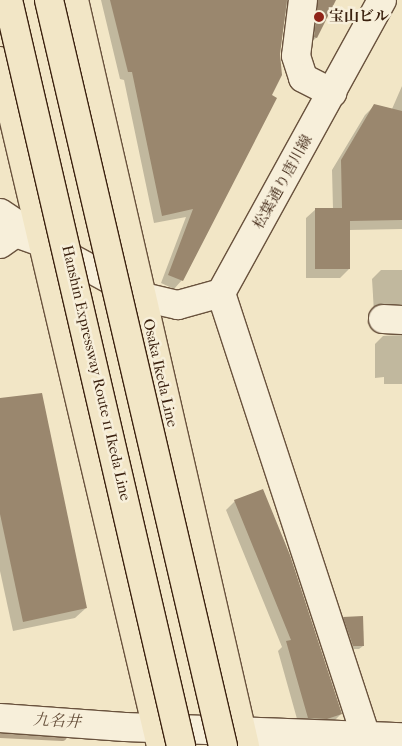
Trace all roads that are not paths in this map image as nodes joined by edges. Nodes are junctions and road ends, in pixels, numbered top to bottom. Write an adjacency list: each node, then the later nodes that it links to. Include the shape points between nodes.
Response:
1 (8, 0): 18 (main road, Hanshin Expressway Route 11 Ikeda Line, bridge)
2 (49, 0): 17 (main road, bridge)
3 (74, 0): 12 (main road, Osaka Ikeda Line)
4 (304, 0): 7 (street, via 296,56 303,78)
5 (382, 0): 7 (street, 松葉通り唐川線)
6 (0, 61): 9 (main road)
7 (332, 93): 11 (street, 松葉通り唐川線)
8 (0, 213): 9 (street)
9 (44, 243): 10 (street, via 16,233); 12 (street); 15 (main road)
10 (0, 244)
11 (221, 293): 12 (street, via 178,305); 14 (street)
12 (143, 297): 17 (main road, Osaka Ikeda Line)
13 (0, 718): 15 (street)
14 (366, 736): 16 (street); 17 (street)
15 (159, 737): 17 (street)
16 (402, 737)
17 (236, 742)
18 (182, 746)

